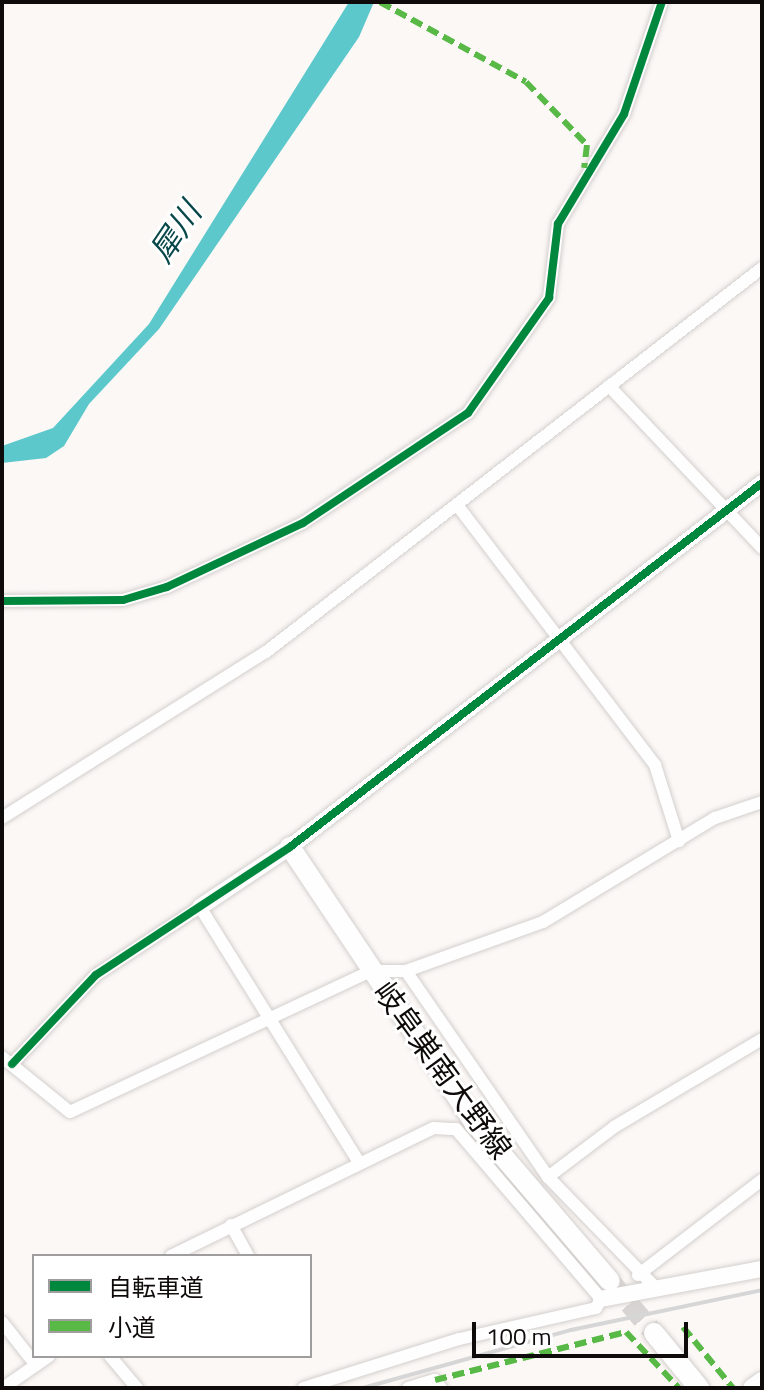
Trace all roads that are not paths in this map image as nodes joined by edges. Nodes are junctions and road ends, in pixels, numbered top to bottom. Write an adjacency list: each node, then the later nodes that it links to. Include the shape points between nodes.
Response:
1 (662, 2): 8 (street, via 624,114 558,224 549,298 468,413 303,523 167,587 123,600)
2 (762, 268): 3 (street)
3 (609, 386): 5 (street); 6 (street)
4 (762, 483): 6 (street)
5 (457, 505): 9 (street); 11 (street, via 266,652)
6 (726, 510): 7 (street); 9 (street)
7 (762, 548)
8 (2, 601)
9 (558, 640): 12 (street, via 655,765); 13 (street)
10 (762, 802): 12 (street)
11 (2, 818)
12 (679, 841): 16 (street, via 543,922)
13 (290, 847): 14 (street); 15 (main road, 岐阜巣南大野線)
14 (200, 907): 17 (street); 19 (street, via 96,975)
15 (371, 971): 16 (street); 17 (street); 29 (main road, 岐阜巣南大野線, via 474,1122)
16 (406, 971): 21 (street)
17 (267, 1015): 19 (street, via 70,1112); 20 (street)
18 (762, 1039): 21 (street, via 614,1127)
19 (7, 1060)
20 (359, 1162): 23 (street); 29 (street, via 434,1128 456,1129)
21 (548, 1177): 27 (street)
22 (762, 1180): 27 (street)
23 (231, 1225): 24 (street); 25 (street)
24 (175, 1254)
25 (247, 1254)
26 (762, 1269): 28 (street)
27 (638, 1275): 28 (street)
28 (654, 1286): 29 (street)
29 (605, 1290): 38 (street, via 596,1308 459,1339)
30 (2, 1322): 34 (street)
31 (654, 1333): 41 (main road)
32 (46, 1358): 34 (street)
33 (112, 1358): 37 (street)
34 (36, 1365): 36 (street)
35 (762, 1381): 42 (main road)
36 (3, 1388)
37 (137, 1388)
38 (304, 1388)
39 (408, 1388): 40 (street, via 435,1380)
40 (441, 1388)
41 (699, 1388)
42 (752, 1388)

